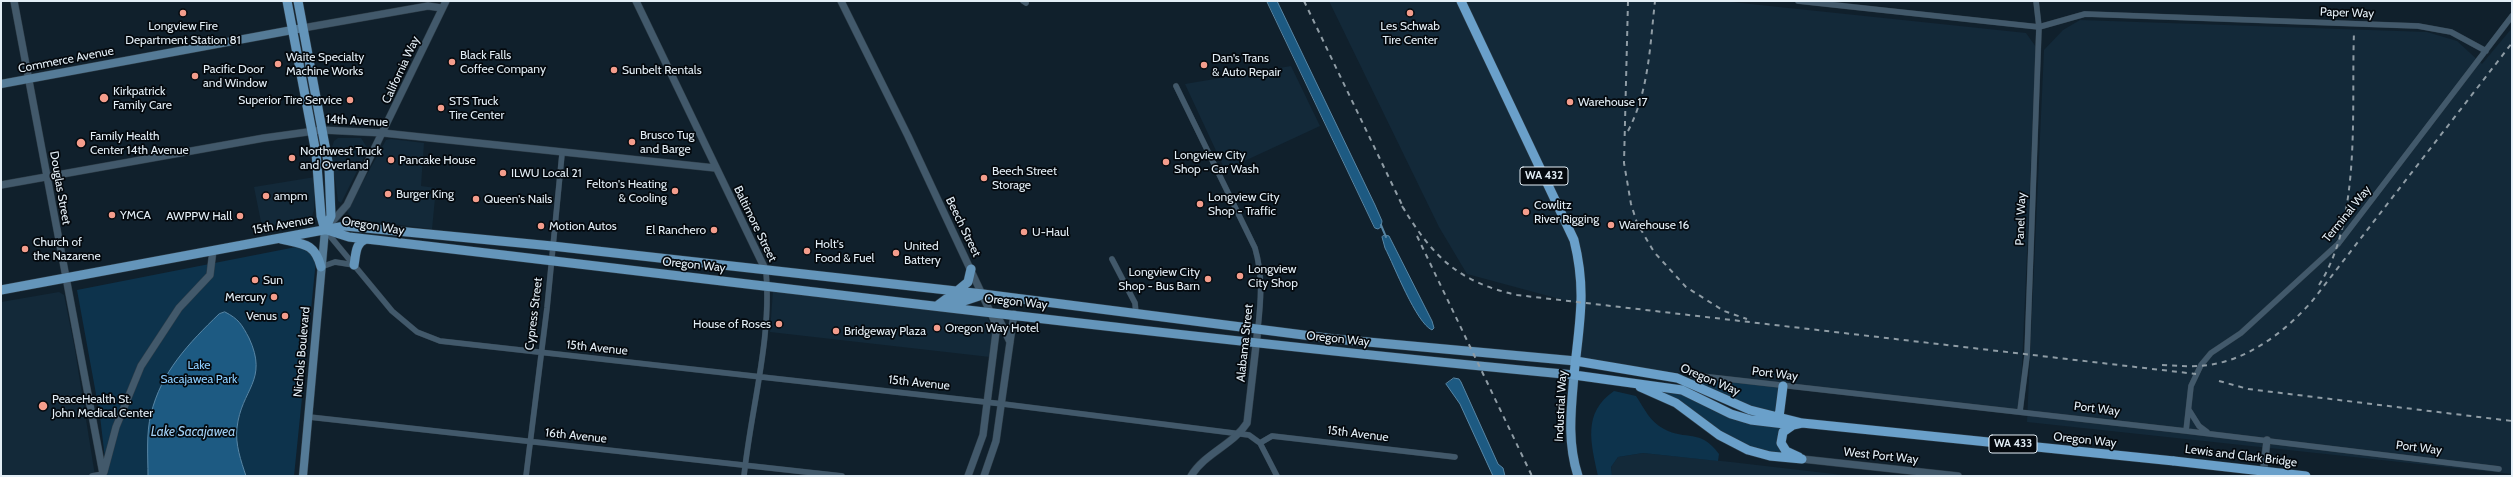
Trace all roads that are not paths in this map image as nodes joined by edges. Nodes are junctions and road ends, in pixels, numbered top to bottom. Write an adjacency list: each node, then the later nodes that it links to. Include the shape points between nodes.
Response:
1 (14, 1): 15 (street, Douglas Street)
2 (287, 1): 13 (main road)
3 (298, 1): 12 (main road)
4 (636, 1): 22 (street, Baltimore Street)
5 (841, 1): 34 (street, Beech Street)
6 (1461, 1): 49 (highway, WA 432, via 1574,240 1582,274)
7 (1798, 1): 11 (street, Paper Way)
8 (2036, 1): 11 (street, Panel Way)
9 (444, 4): 12 (street, Commerce Avenue); 20 (street, California Way)
10 (2512, 16): 14 (street, Terminal Way)
11 (2039, 27): 14 (street, Paper Way, via 2085,14 2418,26 2451,32); 58 (street, Panel Way, via 2027,356)
12 (303, 28): 13 (main road, Commerce Avenue); 18 (main road)
13 (293, 30): 15 (main road, Commerce Avenue); 19 (main road)
14 (2486, 51): 57 (street, Terminal Way, via 2338,244 2241,333 2211,352 2194,378)
15 (29, 79): 16 (main road, Commerce Avenue); 23 (street, Douglas Street)
16 (1, 84)
17 (1176, 86): 45 (street, Alabama Street, via 1255,248 1262,286)
18 (322, 130): 19 (street, 14th Avenue); 20 (street, 14th Avenue); 25 (main road, via 331,195 331,216)
19 (312, 131): 23 (street, 14th Avenue); 25 (main road, via 319,174 321,216)
20 (383, 133): 21 (street, 14th Avenue); 25 (street, California Way, via 347,205)
21 (562, 154): 22 (street, 14th Avenue); 28 (street, Cypress Street)
22 (715, 168): 35 (street, Baltimore Street)
23 (47, 177): 24 (street, 14th Avenue); 36 (street, Douglas Street)
24 (1, 185)
25 (325, 230): 26 (main road, 15th Avenue); 27 (main road, Oregon Way); 28 (main road, Oregon Way, via 345,226); 32 (street, 15th Avenue); 33 (main road, Nichols Boulevard)
26 (278, 238): 29 (main road, 15th Avenue); 33 (main road, via 309,246 317,254)
27 (366, 239): 31 (main road, Oregon Way); 32 (main road, via 359,242)
28 (552, 246): 31 (street, Cypress Street); 35 (main road, Oregon Way)
29 (213, 250): 36 (main road, 15th Avenue); 73 (street, via 210,275 178,308 141,366 116,427)
30 (1112, 259): 44 (street, via 1134,303)
31 (551, 261): 37 (main road, Oregon Way); 48 (street, Cypress Street)
32 (354, 265): 33 (street, via 335,262); 48 (street, 15th Avenue, via 392,311 417,332 440,341)
33 (322, 267): 59 (main road, Nichols Boulevard)
34 (971, 269): 39 (main road, via 968,282); 40 (street, Beech Street)
35 (766, 271): 37 (street, Baltimore Street); 39 (main road, Oregon Way)
36 (66, 279): 38 (main road, 15th Avenue); 73 (street, Douglas Street)
37 (768, 286): 41 (main road, Oregon Way); 52 (street, Baltimore Street)
38 (1, 290)
39 (956, 292): 40 (main road, Oregon Way)
40 (983, 294): 41 (main road, via 964,301 946,300); 42 (street, Beech Street); 44 (main road, Oregon Way)
41 (938, 305): 42 (main road, Oregon Way)
42 (992, 312): 43 (main road, Oregon Way); 47 (street, via 1000,321); 55 (street, Beech Street, via 996,332)
43 (1014, 314): 46 (main road, Oregon Way); 47 (street)
44 (1136, 314): 45 (main road, Oregon Way)
45 (1258, 328): 46 (street, Alabama Street); 49 (main road, Oregon Way, via 1336,339)
46 (1256, 343): 50 (main road, Oregon Way); 64 (street, Alabama Street, via 1250,411 1247,423)
47 (1011, 346): 56 (street)
48 (541, 354): 52 (street, 15th Avenue); 66 (street, Cypress Street)
49 (1576, 361): 50 (highway, Industrial Way / WA 432); 60 (highway, Oregon Way / WA 433, via 1677,378 1750,410)
50 (1574, 375): 53 (highway, Oregon Way / WA 433); 83 (main road, Industrial Way / WA 432, via 1570,431 1573,461)
51 (1692, 375): 54 (street, Port Way)
52 (758, 378): 55 (street, 15th Avenue); 71 (street, Baltimore Street)
53 (1629, 382): 61 (highway, Oregon Way / WA 433, via 1682,390 1731,414 1751,420); 69 (highway, via 1676,403 1719,435 1748,450 1770,456)
54 (1783, 386): 58 (street, Port Way); 60 (highway)
55 (987, 403): 56 (street, 15th Avenue); 79 (street, Beech Street, via 983,435)
56 (1003, 404): 64 (street, 15th Avenue); 80 (street, via 996,441)
57 (2188, 408): 62 (street, Terminal Way); 63 (street, via 2198,426)
58 (2020, 411): 62 (street, Port Way)
59 (309, 417): 66 (street, 16th Avenue); 75 (main road, Nichols Boulevard)
60 (1779, 417): 61 (highway, Oregon Way / WA 433)
61 (1797, 424): 69 (highway, via 1783,432 1781,443 1786,451); 70 (highway, Oregon Way / WA 433)
62 (2186, 430): 63 (street, Port Way)
63 (2209, 433): 65 (street, Port Way)
64 (1240, 434): 67 (street, 15th Avenue, via 1249,435); 81 (street, Alabama Street, via 1204,459)
65 (2267, 440): 72 (street, Port Way); 85 (street)
66 (530, 442): 71 (street, 16th Avenue); 76 (street, Cypress Street)
67 (1260, 443): 68 (street, 15th Avenue, via 1272,436); 82 (street)
68 (1455, 457)
69 (1802, 459): 84 (street, West Port Way)
70 (2174, 461): 86 (highway, Lewis and Clark Bridge / WA 433, bridge)
71 (745, 465): 77 (street, Baltimore Street); 78 (street, 16th Avenue)
72 (2499, 469)
73 (103, 475): 74 (street)
74 (92, 476)
75 (303, 476)
76 (526, 476)
77 (744, 476)
78 (842, 476)
79 (968, 476)
80 (984, 476)
81 (1191, 476)
82 (1277, 476)
83 (1578, 476)
84 (1958, 476)
85 (2263, 476)
86 (2306, 476)

